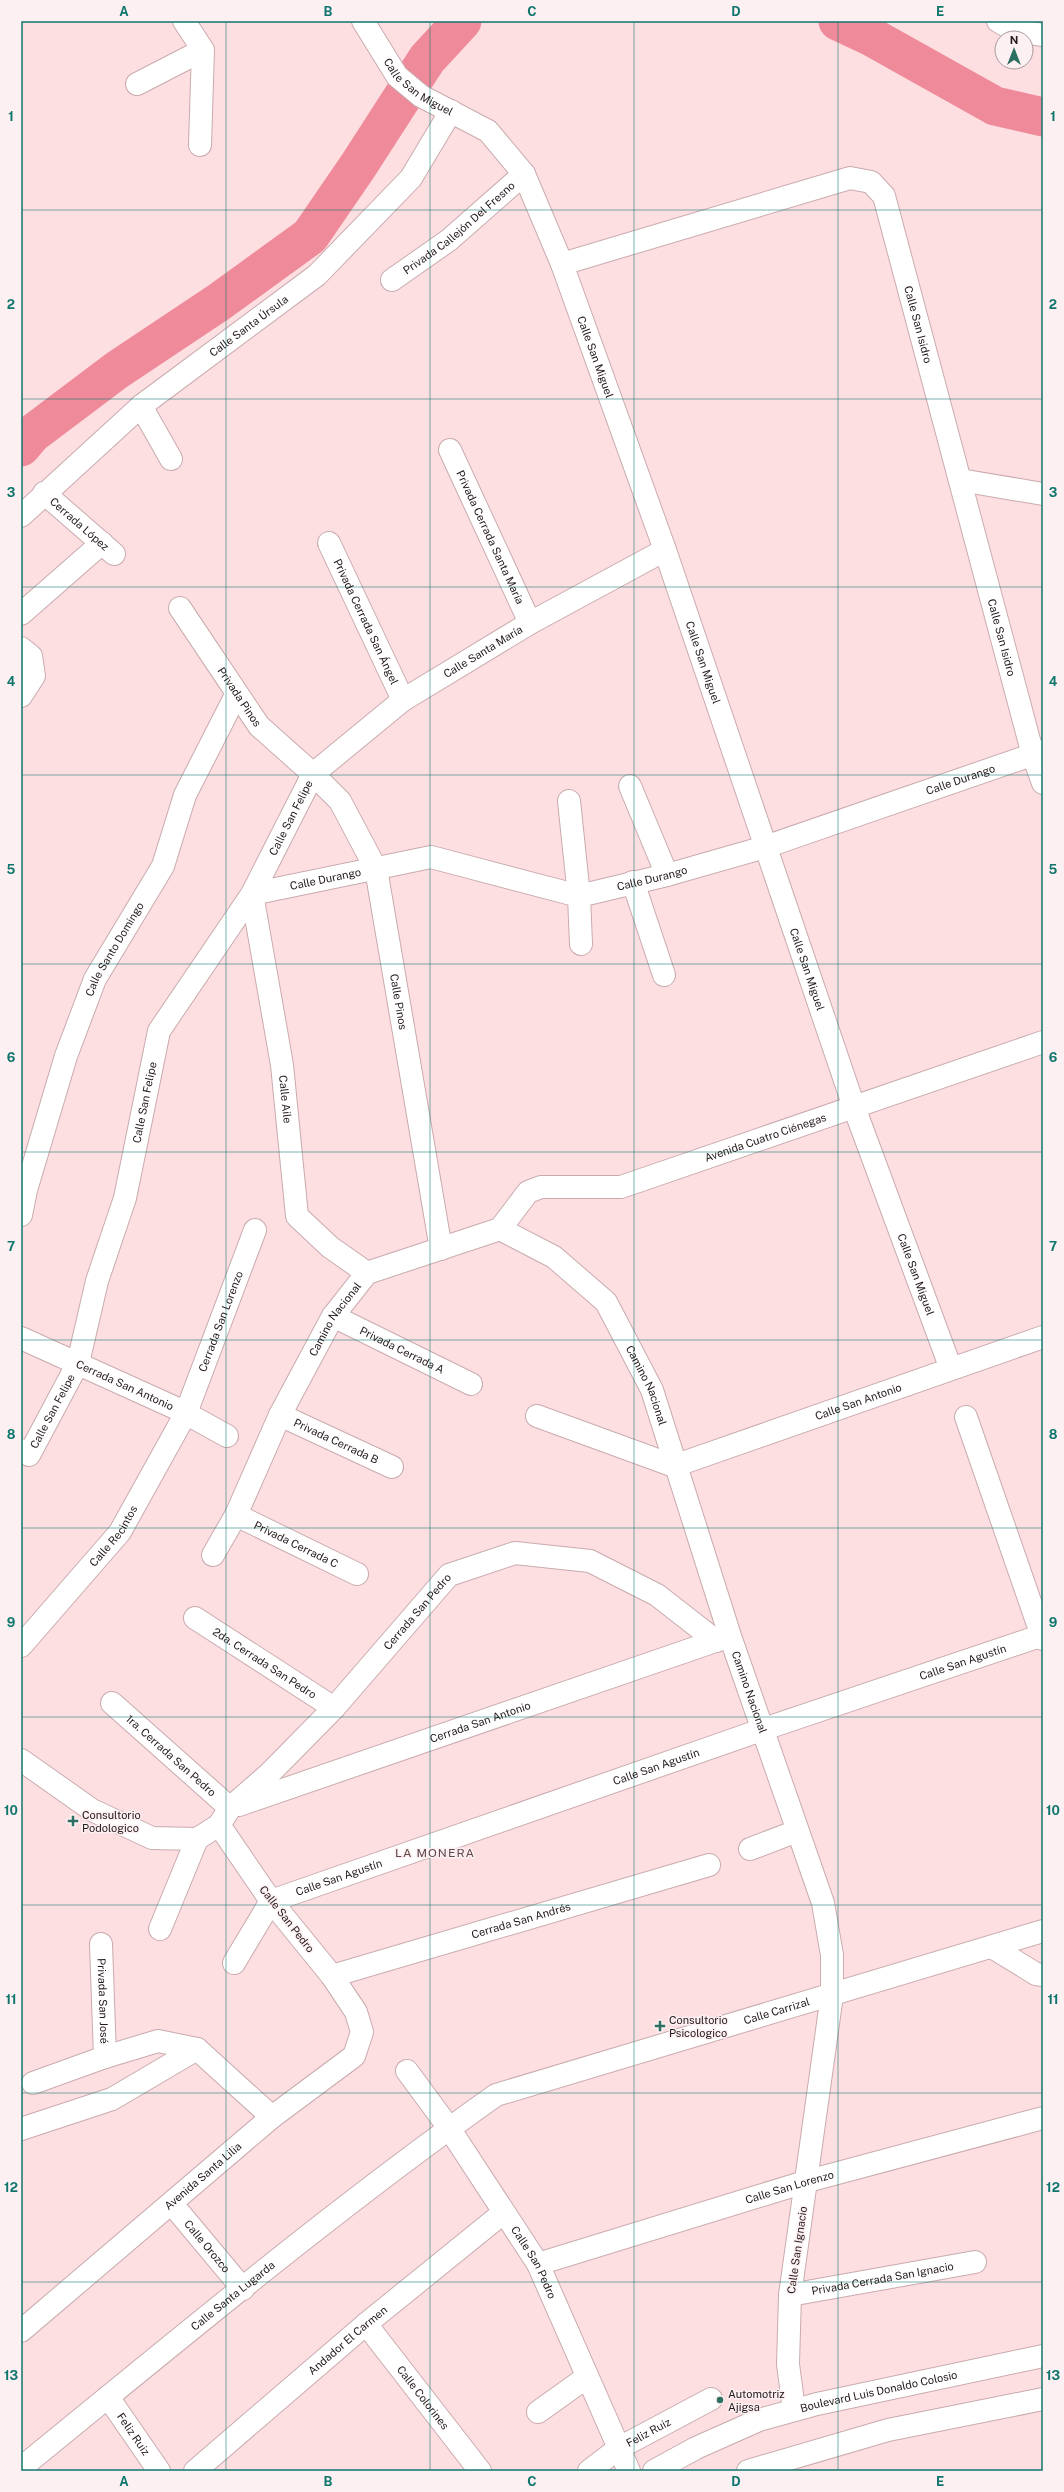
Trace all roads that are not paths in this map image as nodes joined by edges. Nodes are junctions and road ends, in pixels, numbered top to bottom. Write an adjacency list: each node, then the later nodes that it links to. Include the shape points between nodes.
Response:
1 (184, 21): 5 (main road)
2 (363, 21): 7 (main road, Calle San Miguel, via 397,76 421,96)
3 (998, 21): 4 (main road, via 1015,31)
4 (1043, 35)
5 (203, 50): 6 (main road); 8 (main road)
6 (137, 84)
7 (450, 111): 9 (main road, Calle San Miguel, via 488,131); 12 (main road, Calle Santa Úrsula, via 411,178 317,275)
8 (200, 145)
9 (524, 174): 10 (main road, Calle San Miguel); 11 (main road, Privada Callejón Del Fresno, via 449,240)
10 (562, 264): 15 (main road, Calle San Isidro, via 850,178 871,182 884,196); 20 (main road, Calle San Miguel)
11 (392, 280)
12 (141, 406): 14 (main road); 16 (main road, Calle Santa Úrsula)
13 (450, 450): 23 (main road, Privada Cerrada Santa María)
14 (171, 459)
15 (960, 480): 17 (main road); 28 (main road, Calle San Isidro)
16 (44, 493): 18 (main road, Calle Santa Úrsula); 22 (main road, Cerrada López, via 108,549)
17 (1043, 494)
18 (21, 516)
19 (329, 543): 27 (main road, Privada Cerrada San Ángel)
20 (665, 550): 23 (main road, Calle Santa María); 33 (main road, Calle San Miguel)
21 (180, 608): 25 (main road, Privada Pinos)
22 (21, 614)
23 (530, 623): 27 (main road, Calle Santa María)
24 (21, 648): 26 (main road, via 30,656 34,676)
25 (236, 695): 29 (main road, Privada Pinos, via 259,726); 43 (main road, Calle Santo Domingo, via 185,795 163,866 95,979 66,1056)
26 (21, 696)
27 (403, 700): 29 (main road, Calle Santa María)
28 (1038, 753): 30 (main road, Calle San Isidro); 33 (main road, Calle Durango)
29 (313, 774): 34 (main road, Calle Pinos, via 340,801); 37 (main road, Calle San Felipe)
30 (1043, 783)
31 (630, 786): 35 (main road)
32 (569, 801): 38 (main road)
33 (765, 847): 35 (main road, Calle Durango); 42 (main road, Calle San Miguel)
34 (376, 869): 37 (main road, Calle Durango); 38 (main road, Calle Durango, via 431,857); 46 (main road, Calle Pinos)
35 (667, 875): 36 (main road, Calle Durango)
36 (633, 882): 38 (main road, Calle Durango); 40 (main road)
37 (252, 894): 47 (main road, Calle Aile, via 282,1065 297,1216 330,1247); 51 (main road, Calle San Felipe, via 159,1031 125,1198 97,1281)
38 (579, 896): 39 (main road)
39 (581, 944)
40 (664, 975)
41 (1043, 1042): 42 (main road, Avenida Cuatro Ciénegas)
42 (854, 1108): 44 (main road, Avenida Cuatro Ciénegas, via 621,1187 541,1188 528,1192); 52 (main road, Calle San Miguel)
43 (21, 1215)
44 (500, 1229): 46 (main road, Camino Nacional); 60 (main road, Camino Nacional, via 554,1257 606,1302 652,1390)
45 (255, 1230): 54 (main road, Cerrada San Lorenzo)
46 (441, 1248): 47 (main road, Camino Nacional)
47 (366, 1273): 48 (main road, Camino Nacional)
48 (333, 1316): 53 (main road, Privada Cerrada A); 55 (main road, Camino Nacional)
49 (1043, 1337): 52 (main road, Calle San Antonio)
50 (21, 1338): 51 (main road, Cerrada San Antonio)
51 (78, 1363): 54 (main road, Cerrada San Antonio); 59 (main road, Calle San Felipe)
52 (951, 1368): 60 (main road, Calle San Antonio)
53 (471, 1384)
54 (186, 1413): 58 (main road, Cerrada San Antonio); 68 (main road, Calle Recintos, via 120,1532)
55 (280, 1415): 61 (main road, Privada Cerrada B); 62 (main road, Camino Nacional)
56 (537, 1416): 60 (main road)
57 (966, 1417): 66 (main road)
58 (227, 1436)
59 (25, 1452)
60 (674, 1466): 67 (main road, Camino Nacional)
61 (392, 1468)
62 (236, 1515): 63 (main road, Camino Nacional); 64 (main road, Privada Cerrada C)
63 (213, 1555)
64 (357, 1574)
65 (195, 1618): 70 (main road, 2da. Cerrada San Pedro)
66 (1043, 1636): 71 (main road, Calle San Agustín)
67 (723, 1639): 70 (main road, Cerrada San Pedro, via 657,1595 590,1561 515,1553 449,1575); 71 (main road, Camino Nacional); 73 (main road, Cerrada San Antonio)
68 (21, 1646)
69 (112, 1703): 73 (main road, 1ra. Cerrada San Pedro)
70 (334, 1708): 73 (main road, Cerrada San Pedro)
71 (764, 1728): 74 (main road, Camino Nacional); 78 (main road, Calle San Agustín)
72 (21, 1760): 75 (main road, via 92,1810 152,1838)
73 (224, 1817): 75 (main road); 78 (main road, Calle San Pedro)
74 (797, 1831): 76 (main road); 86 (main road, Camino Nacional, via 823,1903 832,1955)
75 (197, 1838): 79 (main road)
76 (750, 1849)
77 (709, 1865): 85 (main road, Cerrada San Andrés)
78 (271, 1901): 83 (main road); 85 (main road, Calle San Pedro)
79 (160, 1929)
80 (1043, 1931): 82 (main road, Calle Carrizal)
81 (101, 1944): 89 (main road, Privada San José)
82 (992, 1948): 84 (main road, via 1036,1974); 86 (main road, Calle Carrizal)
83 (234, 1963)
84 (1043, 1975)
85 (332, 1976): 87 (main road, Calle San Pedro)
86 (832, 1995): 94 (main road, Calle Carrizal, via 496,2095); 96 (main road, Calle San Ignacio)
87 (356, 2012): 92 (main road, Avenida Santa Lilia, via 362,2032 354,2056)
88 (197, 2049): 89 (main road, Privada San José, via 158,2041); 92 (main road); 95 (main road, via 112,2098)
89 (105, 2057): 91 (main road, Privada San José)
90 (407, 2071): 94 (main road, Calle San Pedro)
91 (32, 2083)
92 (272, 2118): 97 (main road, Avenida Santa Lilia)
93 (1043, 2118): 96 (main road, Calle San Lorenzo)
94 (449, 2128): 98 (main road, Calle San Pedro); 101 (main road, Calle Santa Lugarda)
95 (21, 2129)
96 (808, 2181): 100 (main road, Calle San Lorenzo); 102 (main road, Calle San Ignacio)
97 (172, 2204): 101 (main road, Calle Orozco); 104 (main road, Avenida Santa Lilia)
98 (503, 2213): 100 (main road, Calle San Pedro); 103 (main road, Andador El Carmen)
99 (975, 2262): 102 (main road, Privada Cerrada San Ignacio)
100 (538, 2264): 106 (main road, Calle San Pedro)
101 (243, 2289): 107 (main road, Calle Santa Lugarda)
102 (790, 2295): 110 (main road, Calle San Ignacio, via 788,2364)
103 (366, 2324): 115 (main road, Andador El Carmen); 116 (main road, Calle Colorines)
104 (21, 2331)
105 (1043, 2356): 110 (main road, Boulevard Luis Donaldo Colosio)
106 (587, 2377): 111 (main road); 112 (main road, Calle San Pedro)
107 (108, 2397): 113 (main road, Calle Santa Lugarda); 114 (main road, Feliz Ruiz)
108 (711, 2399): 112 (main road, Feliz Ruiz)
109 (1043, 2399): 120 (main road, via 888,2430)
110 (794, 2410): 119 (main road, Boulevard Luis Donaldo Colosio, via 759,2420 696,2448)
111 (538, 2412)
112 (619, 2448): 117 (main road, Feliz Ruiz); 118 (main road, Calle San Pedro)
113 (21, 2468)
114 (159, 2471)
115 (194, 2471)
116 (480, 2471)
117 (588, 2471)
118 (629, 2471)
119 (654, 2471)
120 (748, 2471)

